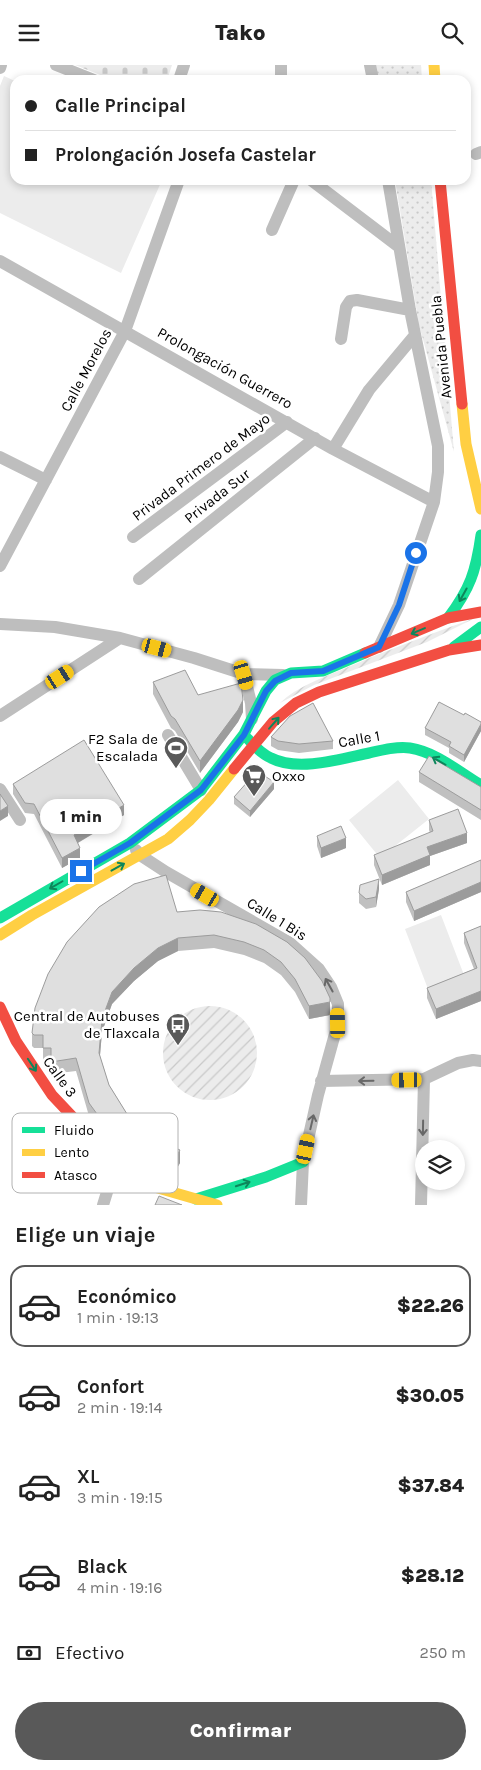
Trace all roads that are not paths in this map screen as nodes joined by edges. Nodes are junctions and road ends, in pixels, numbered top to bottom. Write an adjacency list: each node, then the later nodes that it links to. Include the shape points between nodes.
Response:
1 (56, 65): 2 (street)
2 (81, 75)
3 (177, 185): 12 (street, Calle Morelos)
4 (292, 185): 8 (street)
5 (318, 185): 9 (street)
6 (389, 185): 9 (street)
7 (440, 185): 21 (main road, Avenida Puebla, via 466,444)
8 (272, 230)
9 (399, 247): 11 (street)
10 (0, 261): 12 (street, Prolongación Guerrero)
11 (410, 310): 13 (street); 14 (street, via 350,301 346,307)
12 (125, 331): 15 (street, Prolongación Guerrero); 19 (street, Calle Morelos)
13 (415, 335): 17 (street, via 369,391); 20 (street, via 438,445)
14 (341, 339)
15 (288, 422): 16 (street, Prolongación Guerrero); 23 (street, Privada Primero de Mayo)
16 (315, 438): 17 (street, Prolongación Guerrero); 25 (street, Privada Sur)
17 (333, 449): 20 (street, Prolongación Guerrero)
18 (0, 457): 19 (street)
19 (46, 480): 24 (street, Calle Morelos)
20 (434, 502): 32 (street, via 399,605)
21 (481, 509)
22 (481, 535): 27 (main road, one-way to 27, via 473,576 464,597)
23 (133, 537)
24 (0, 566)
25 (139, 579)
26 (481, 612): 27 (main road)
27 (448, 618): 32 (main road, one-way to 32)
28 (0, 624): 30 (street, via 55,627)
29 (481, 627): 33 (main road)
30 (120, 638): 34 (street); 37 (street)
31 (481, 645): 33 (main road)
32 (379, 647): 36 (main road, via 323,671)
33 (449, 650): 36 (main road)
34 (244, 675): 35 (street); 38 (street)
35 (283, 675): 36 (main road); 38 (main road, via 269,686)
36 (306, 684): 41 (main road, one-way to 36, via 273,723 296,703)
37 (0, 716)
38 (252, 720): 40 (main road)
39 (168, 735): 44 (street)
40 (244, 735): 41 (main road, Calle 1); 44 (main road)
41 (255, 747): 42 (main road, Calle 1, one-way to 41, via 433,757 410,748 287,763 273,759); 47 (main road, via 190,820 168,839)
42 (481, 785)
43 (0, 789): 45 (street)
44 (201, 790): 46 (main road)
45 (20, 820)
46 (130, 843): 47 (street, Calle 1 Bis); 48 (main road, one-way to 48)
47 (140, 855): 49 (main road, one-way to 47); 53 (street, Calle 1 Bis, one-way to 47, via 338,1023 338,1004 319,969 290,943)
48 (0, 918)
49 (0, 935)
50 (0, 1007): 54 (main road, Calle 3, one-way to 54, via 16,1041 52,1095)
51 (481, 1061): 52 (street, via 458,1063)
52 (424, 1079): 53 (street, one-way to 53); 62 (street, one-way to 62)
53 (321, 1081): 55 (street, Calle 1 Bis, one-way to 53)
54 (69, 1113)
55 (303, 1162): 58 (main road, one-way to 55); 61 (street, Calle 1 Bis)
56 (107, 1193): 59 (street)
57 (175, 1193): 58 (main road, Calle 3)
58 (196, 1199): 60 (main road, Calle 3)
59 (103, 1205)
60 (217, 1205)
61 (300, 1205)
62 (422, 1205)

